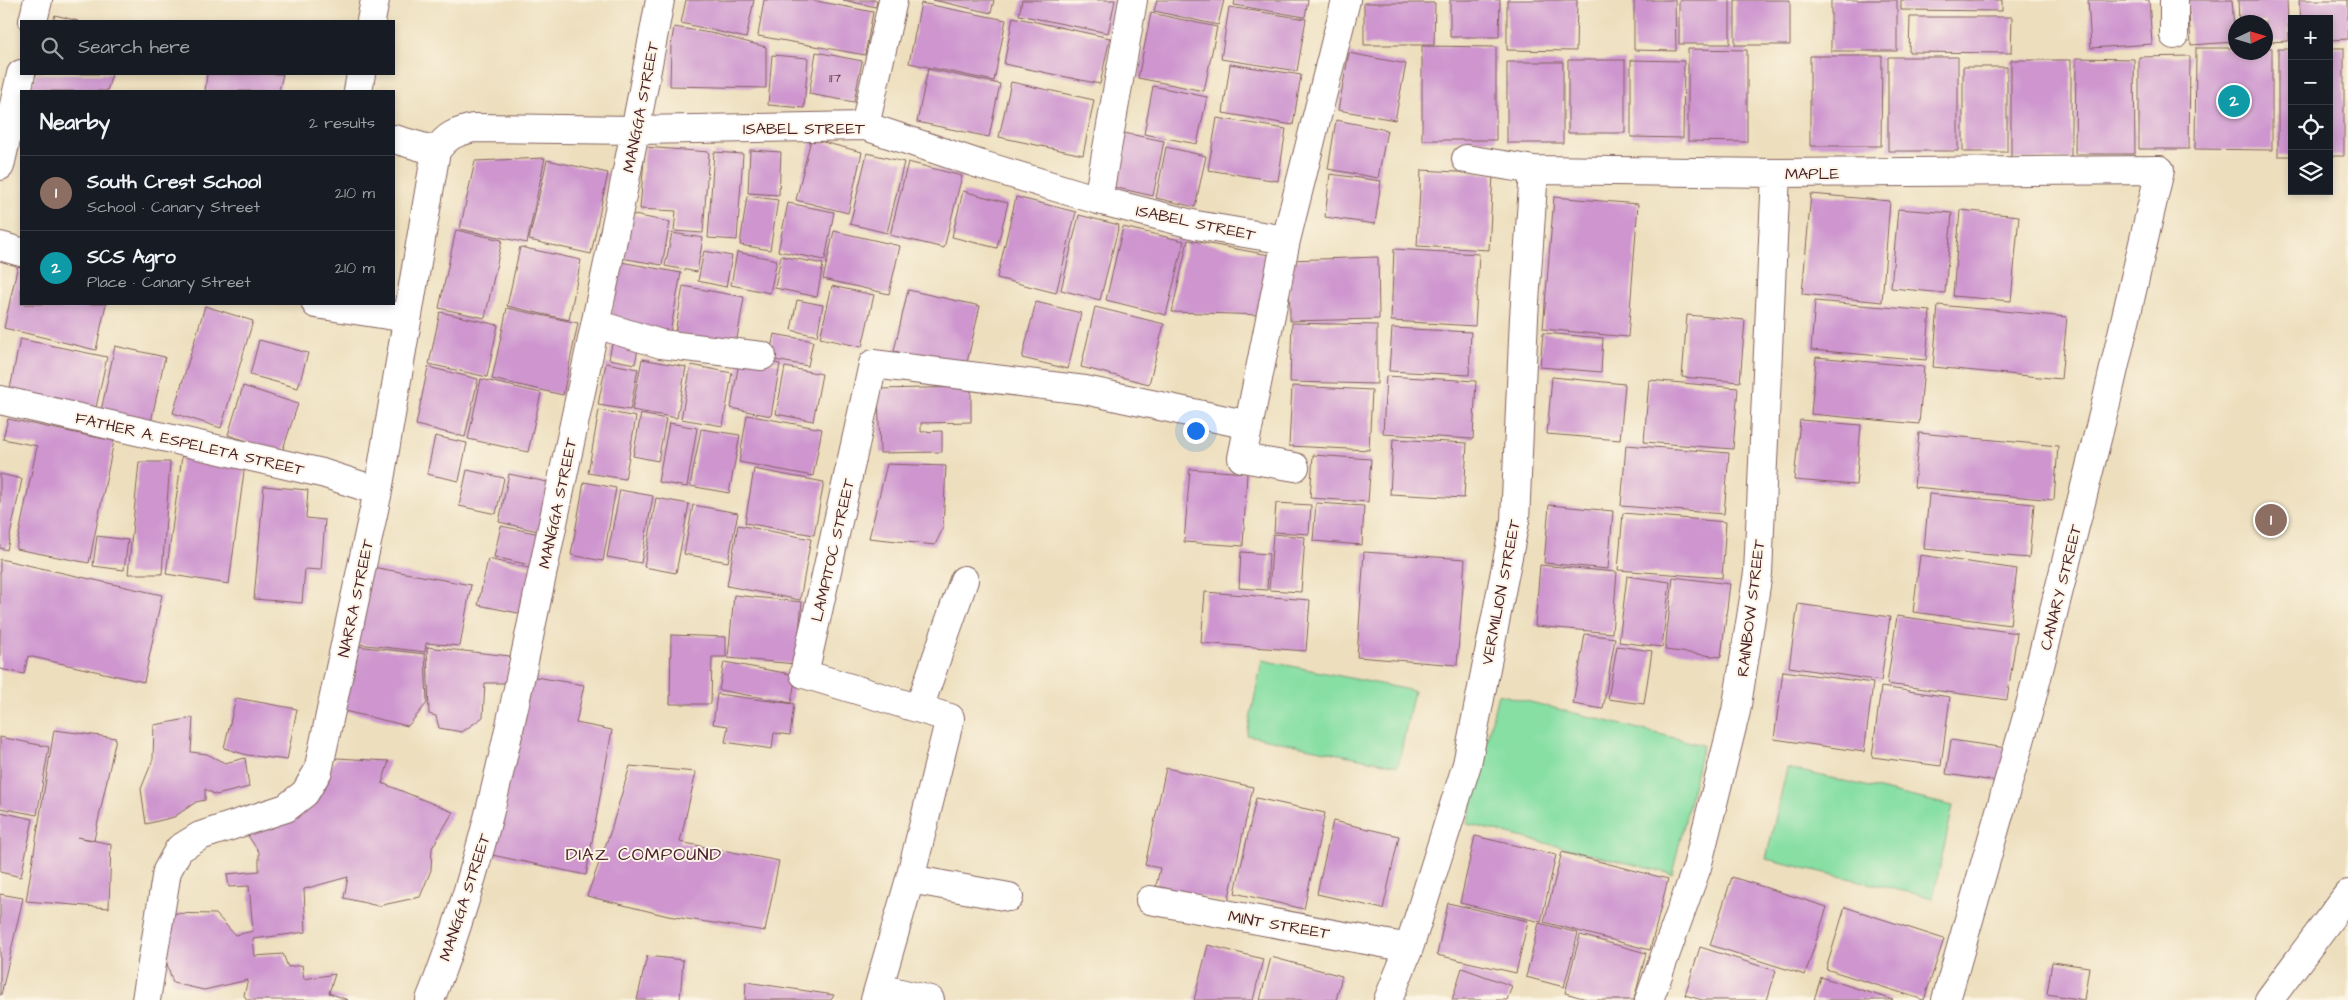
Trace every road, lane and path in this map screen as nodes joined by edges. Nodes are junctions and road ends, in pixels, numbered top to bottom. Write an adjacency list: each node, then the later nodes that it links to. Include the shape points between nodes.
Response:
1 (38, 0): 8 (street)
2 (375, 0): 9 (street)
3 (660, 0): 15 (street, MANGGA STREET)
4 (893, 0): 14 (street)
5 (1134, 0): 23 (street)
6 (1346, 0): 24 (street)
7 (2174, 0): 10 (street)
8 (33, 20)
9 (371, 20)
10 (2174, 35)
11 (21, 75): 19 (street)
12 (361, 75): 13 (street)
13 (358, 90)
14 (865, 126): 15 (street, ISABEL STREET); 23 (street, ISABEL STREET)
15 (636, 130): 17 (street, ISABEL STREET, via 473,128 446,138); 29 (street, MANGGA STREET)
16 (395, 139): 17 (street)
17 (436, 151): 28 (street, NARRA STREET)
18 (1466, 159): 20 (street, MAPLE)
19 (0, 166)
20 (1534, 170): 22 (street, MAPLE); 41 (street, VERMILION STREET, via 1515,521 1467,764)
21 (2160, 170): 22 (street, MAPLE); 48 (street, CANARY STREET, via 2106,403 2032,695)
22 (1776, 173): 47 (street, RAINBOW STREET, via 1756,583 1736,711 1697,866)
23 (1098, 200): 24 (street, ISABEL STREET, via 1196,225)
24 (1286, 240): 32 (street)
25 (0, 246): 26 (street)
26 (20, 252)
27 (322, 305): 28 (street)
28 (407, 318): 34 (street, NARRA STREET)
29 (596, 324): 30 (street, via 661,344); 44 (street, MANGGA STREET, via 512,722 479,858)
30 (762, 356)
31 (0, 400): 34 (street, FATHER A. ESPELETA STREET, via 322,473)
32 (1249, 425): 33 (street, via 1242,458); 36 (street, LAMPITOC STREET, via 1085,390 873,364 804,674)
33 (1295, 467)
34 (378, 491): 43 (street, NARRA STREET, via 318,771 305,793 286,808 200,836 179,850 167,871)
35 (964, 580): 36 (street)
36 (919, 708): 37 (street, LAMPITOC STREET, via 950,718)
37 (910, 879): 38 (street); 42 (street, LAMPITOC STREET)
38 (1009, 897)
39 (1150, 900): 41 (street, MINT STREET)
40 (2343, 909): 49 (street)
41 (1409, 948): 46 (street, VERMILION STREET)
42 (877, 994): 45 (street)
43 (146, 1000)
44 (430, 1000)
45 (930, 1000)
46 (1388, 1000)
47 (1649, 1000)
48 (1946, 1000)
49 (2269, 1000)

